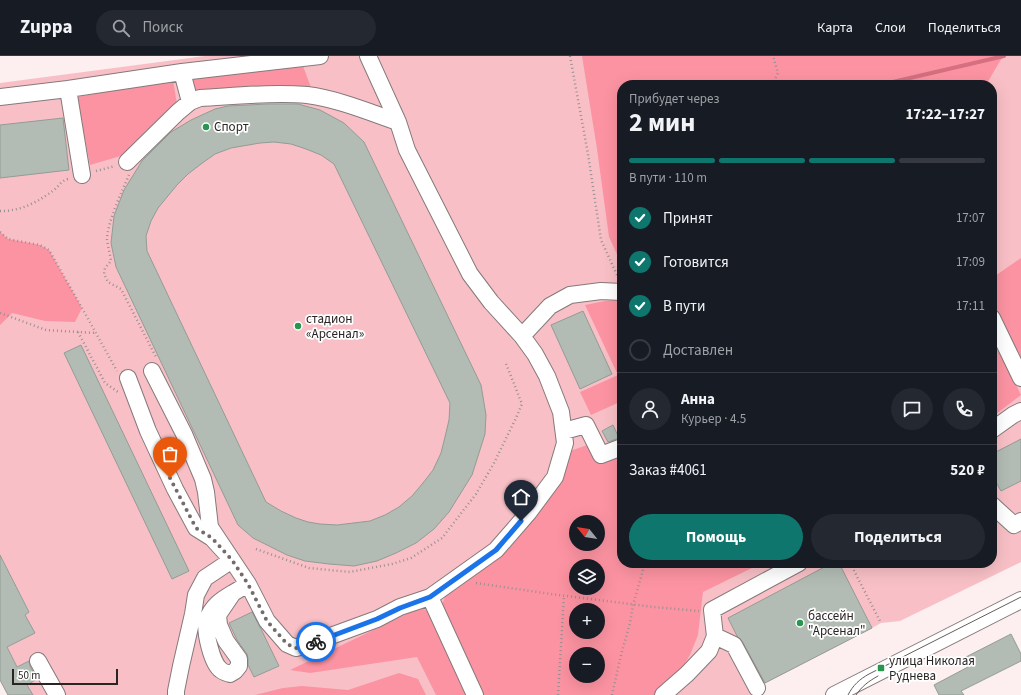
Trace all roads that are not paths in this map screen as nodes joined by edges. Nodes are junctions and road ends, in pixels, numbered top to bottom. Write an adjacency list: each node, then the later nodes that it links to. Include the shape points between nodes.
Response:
1 (320, 56): 3 (street)
2 (368, 56): 7 (street)
3 (182, 72): 4 (street); 6 (street)
4 (68, 89): 5 (street); 9 (street)
5 (0, 97)
6 (190, 102): 7 (street, via 200,98 308,95 345,103); 8 (street)
7 (398, 122): 12 (street, via 407,150 470,274)
8 (128, 168)
9 (82, 175)
10 (617, 286): 12 (street, via 570,295 550,306)
11 (997, 328): 15 (street)
12 (522, 336): 18 (street, via 547,376 561,412)
13 (152, 370): 22 (street, via 203,479 210,527)
14 (128, 378): 22 (street, via 148,431 196,528 212,538)
15 (1021, 378)
16 (1021, 412): 17 (street)
17 (997, 426)
18 (564, 431): 19 (street, via 586,425 601,455); 26 (street, via 565,442 555,477 530,512 496,550)
19 (617, 449)
20 (997, 510): 21 (street, via 1014,525)
21 (1021, 522)
22 (232, 560): 24 (street); 32 (street, via 205,578 196,595)
23 (790, 568): 28 (street, via 712,610)
24 (248, 584): 25 (street); 26 (street, via 267,621 287,644 296,648)
25 (233, 593)
26 (430, 597): 33 (street)
27 (1021, 600): 35 (street)
28 (715, 636): 30 (street, via 734,646); 34 (street, via 709,652)
29 (38, 661): 31 (street)
30 (757, 688)
31 (57, 695)
32 (176, 695)
33 (476, 695)
34 (663, 695)
35 (834, 695)

